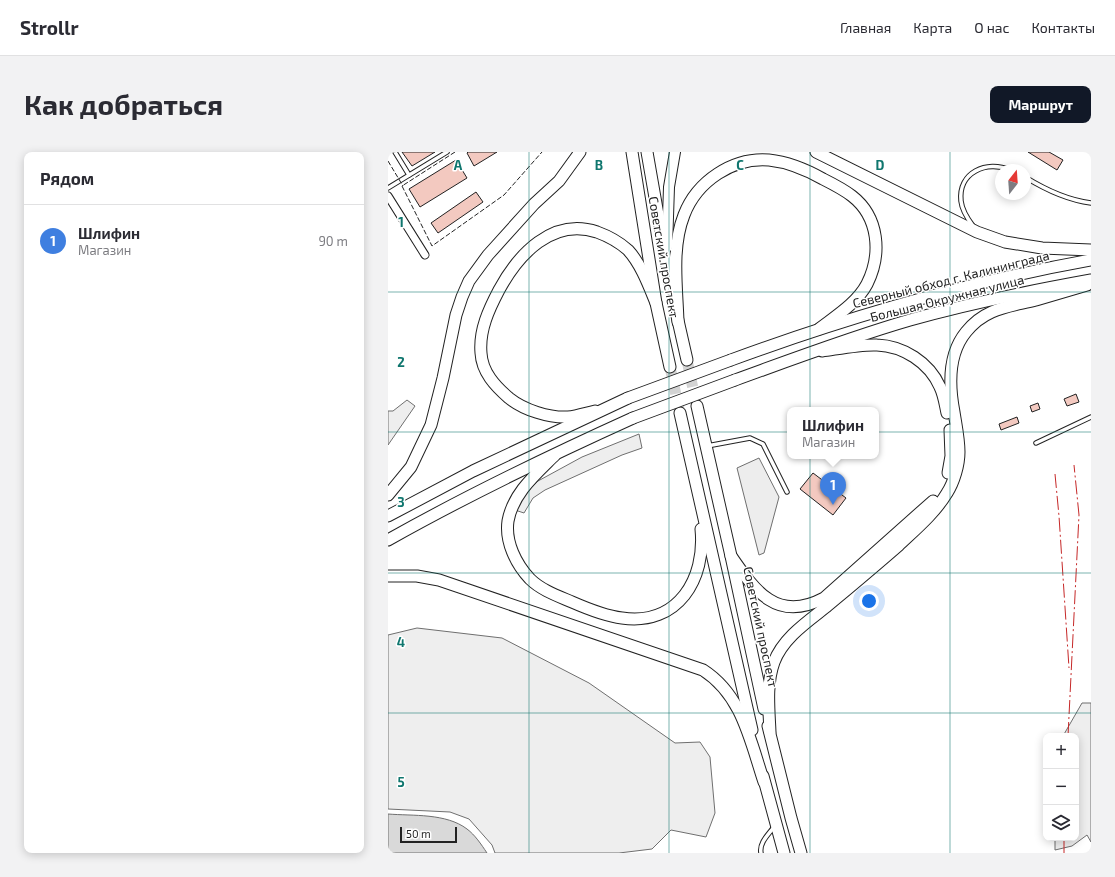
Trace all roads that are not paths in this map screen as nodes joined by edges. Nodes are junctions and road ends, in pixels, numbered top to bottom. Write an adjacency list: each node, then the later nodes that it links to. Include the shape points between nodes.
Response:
1 (395, 152): 9 (lane)
2 (448, 152): 9 (lane)
3 (580, 152): 36 (main road, via 559,181 488,254 469,281 456,315 431,425 411,467)
4 (632, 152): 21 (main road, Советский проспект)
5 (648, 152): 18 (main road, Советский проспект)
6 (675, 152): 18 (main road, via 669,187)
7 (816, 152): 14 (main road)
8 (995, 166): 14 (lane, via 977,170 968,176 963,184 961,202 966,216)
9 (410, 175): 11 (lane)
10 (1031, 181): 13 (lane, via 1058,195)
11 (388, 188)
12 (389, 199): 16 (street)
13 (1091, 203)
14 (977, 232): 15 (main road, via 1005,242 1042,248)
15 (1091, 250)
16 (425, 255)
17 (1091, 260): 23 (main road, Северный обход г. Калининграда, via 951,291)
18 (667, 268): 22 (main road, Советский проспект)
19 (1091, 280): 24 (main road, Большая Окружная улица, via 956,308 870,332)
20 (1091, 284): 41 (main road, via 993,310 979,319 965,334 954,356 951,372 951,394 959,452 957,469 948,493 910,535 797,631 783,647 774,661 770,677)
21 (656, 304): 26 (main road, Советский проспект); 28 (main road, via 629,251 602,234 581,228 550,234 527,251 514,265 491,306 483,324 481,353 484,368 500,390 515,403 540,413 568,417)
22 (678, 322): 23 (main road, via 676,256 679,232 692,198 702,186 728,167 742,162 768,160 812,173 852,196 862,206 872,224 875,260 866,285 852,303); 25 (main road, Советский проспект)
23 (818, 329): 28 (main road, Северный обход г. Калининграда, bridge, via 628,398)
24 (813, 352): 33 (main road, bridge, via 633,418); 39 (main road, via 875,344 890,346 918,359 928,369 943,395 951,456 947,479 942,490 925,510 824,598 813,604 788,606 775,603 750,584)
25 (687, 360)
26 (670, 367)
27 (697, 406): 32 (main road, Советский проспект)
28 (607, 408): 37 (main road, via 480,468)
29 (680, 413): 34 (main road)
30 (1091, 417): 31 (lane)
31 (1036, 443)
32 (706, 447): 35 (lane, via 750,438 763,444); 39 (main road, Советский проспект)
33 (557, 452): 34 (main road, via 523,488 511,510 508,522 509,540 516,562 531,580 551,593 607,615 622,618 651,616 667,610 681,601 691,588 698,571 702,543); 38 (main road)
34 (694, 471): 42 (main road)
35 (787, 492)
36 (388, 495)
37 (388, 516)
38 (388, 540)
39 (731, 556): 41 (main road, Советский проспект)
40 (388, 576): 42 (main road, via 417,576 439,580 703,670 723,686 740,712)
41 (770, 732): 46 (main road, Советский проспект)
42 (764, 782): 43 (main road)
43 (776, 825): 44 (lane, via 762,843); 45 (main road)
44 (761, 853)
45 (784, 853)
46 (801, 853)

